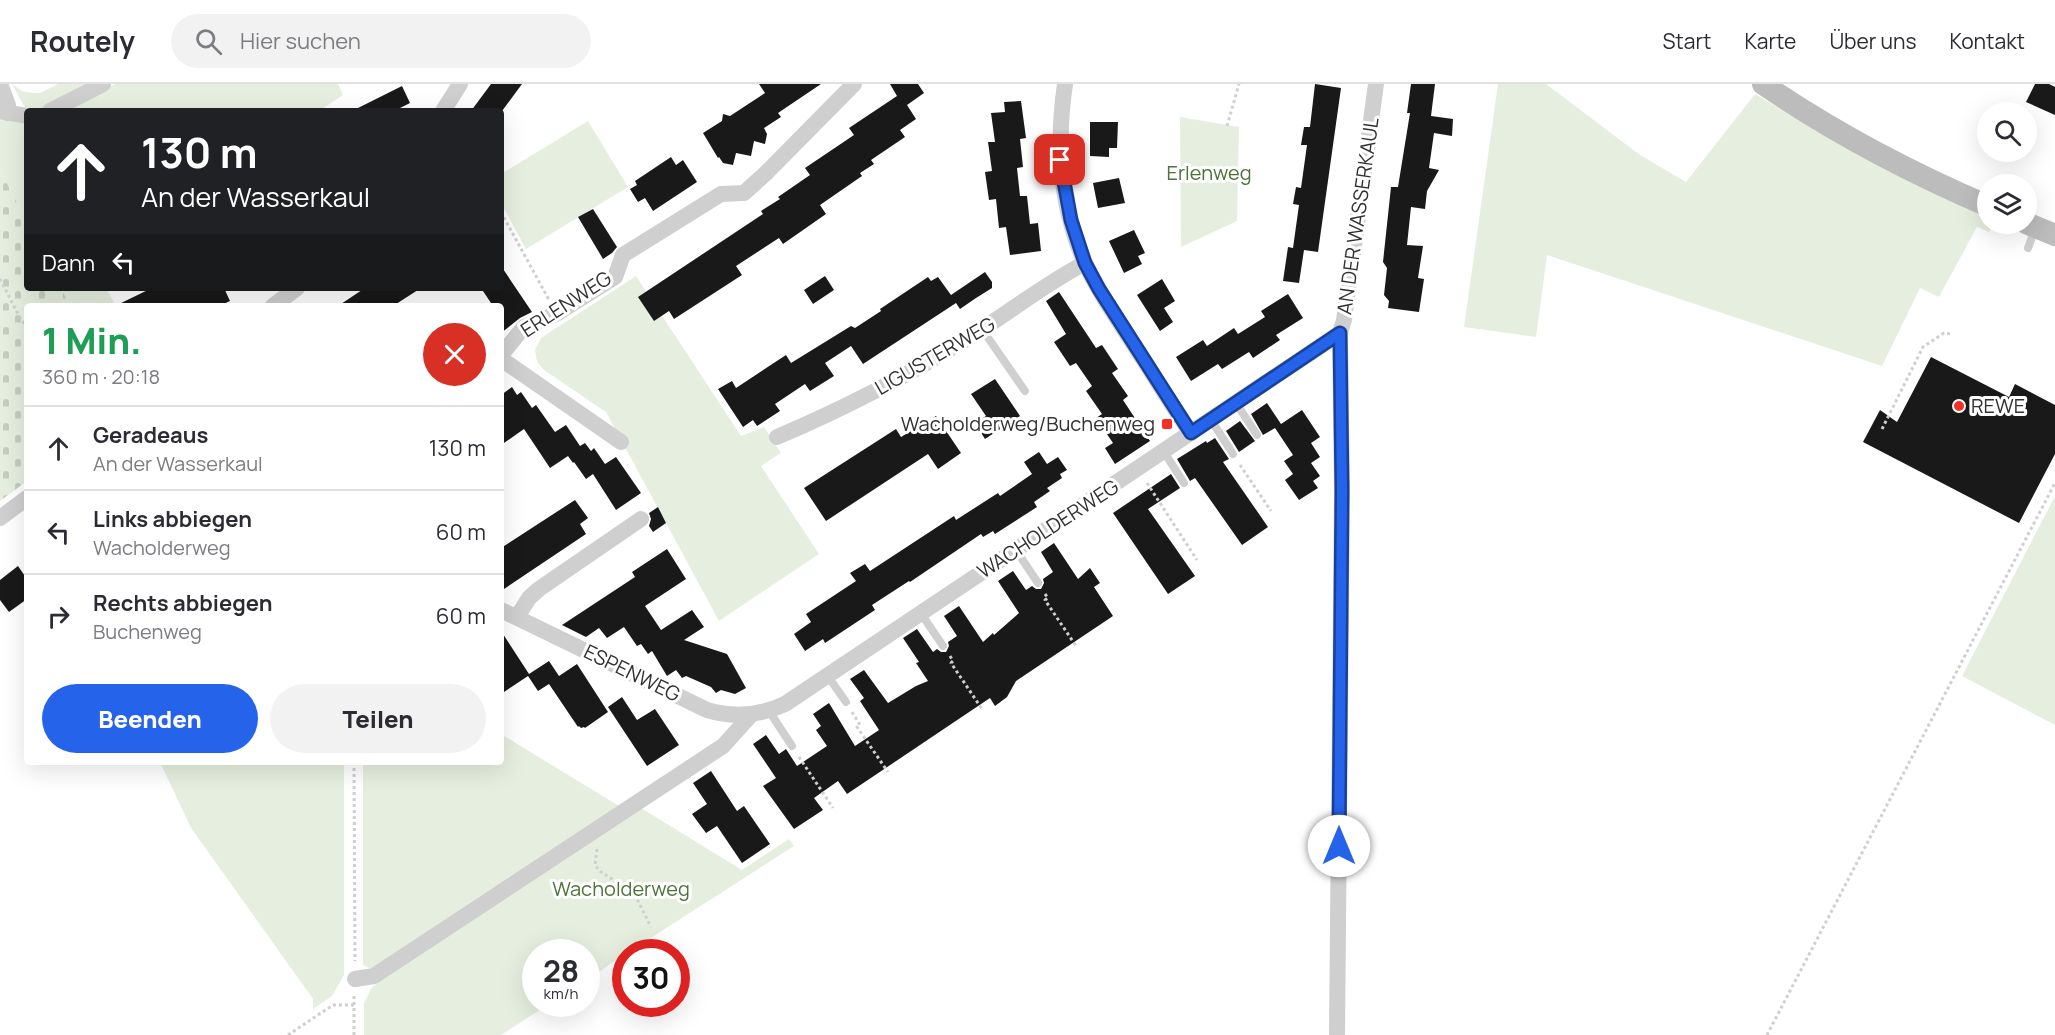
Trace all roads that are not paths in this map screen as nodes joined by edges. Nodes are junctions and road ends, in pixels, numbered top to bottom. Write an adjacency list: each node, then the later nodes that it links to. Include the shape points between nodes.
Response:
1 (0, 84): 10 (street, via 8,105)
2 (103, 84): 8 (street)
3 (460, 84): 9 (street)
4 (854, 84): 20 (street, ERLENWEG, via 744,193 721,194 623,255 615,277 556,314 524,327)
5 (1065, 84): 15 (street, via 1060,117 1062,174)
6 (1376, 84): 19 (street, AN DER WASSERKAUL)
7 (1763, 84): 12 (street, via 1852,140)
8 (56, 108)
9 (444, 108)
10 (4, 112): 11 (street)
11 (24, 115)
12 (1977, 201)
13 (2039, 228): 14 (lane)
14 (2028, 248)
15 (1085, 263): 18 (street, LIGUSTERWEG); 25 (street)
16 (293, 291): 17 (street)
17 (277, 303)
18 (982, 329): 22 (lane); 27 (street, LIGUSTERWEG, via 858,400)
19 (1340, 333): 23 (street, WACHOLDERWEG); 47 (street, AN DER WASSERKAUL)
20 (504, 353)
21 (504, 359): 28 (street)
22 (1025, 391)
23 (1236, 403): 24 (street, WACHOLDERWEG); 26 (lane)
24 (1211, 420): 25 (street, WACHOLDERWEG); 30 (lane)
25 (1191, 433): 29 (street, WACHOLDERWEG)
26 (1257, 435)
27 (777, 437)
28 (621, 442)
29 (1164, 452): 31 (lane); 35 (street, WACHOLDERWEG)
30 (1233, 454)
31 (1184, 483)
32 (24, 500): 33 (street)
33 (0, 518)
34 (641, 519): 39 (street, via 539,589)
35 (1016, 550): 36 (lane); 38 (street, WACHOLDERWEG)
36 (1038, 583)
37 (504, 611): 39 (street, ESPENWEG)
38 (921, 612): 40 (lane); 41 (street, WACHOLDERWEG)
39 (517, 617): 44 (street, ESPENWEG, via 707,710)
40 (943, 646)
41 (827, 675): 42 (lane); 43 (street, WACHOLDERWEG)
42 (846, 702)
43 (769, 711): 44 (street, WACHOLDERWEG); 45 (lane)
44 (751, 715): 46 (street, via 723,746 374,976)
45 (792, 746)
46 (355, 979)
47 (1337, 1035)

